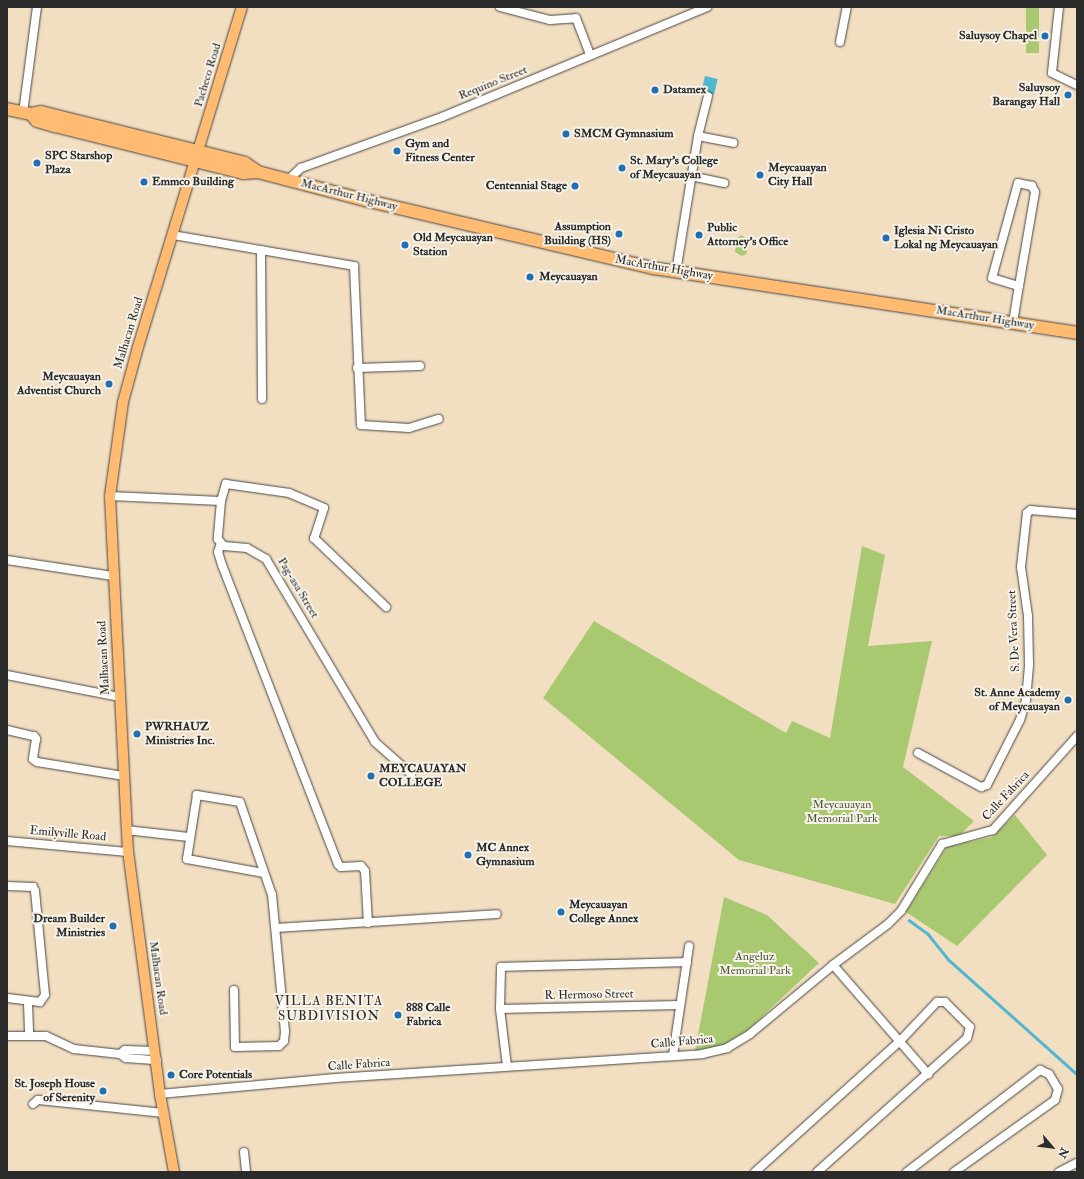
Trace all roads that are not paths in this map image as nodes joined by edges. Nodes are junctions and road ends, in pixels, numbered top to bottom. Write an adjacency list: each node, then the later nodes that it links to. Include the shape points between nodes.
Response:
1 (37, 7): 12 (street)
2 (242, 7): 15 (main road, Pacheco Road)
3 (500, 7): 8 (street, via 550,20 576,18)
4 (707, 7): 8 (street, Requino Street)
5 (847, 7): 7 (street)
6 (1059, 7): 9 (street, via 1052,73)
7 (840, 42)
8 (590, 55): 17 (street, Requino Street, via 442,117 302,168)
9 (1077, 85)
10 (708, 96): 13 (street)
11 (7, 109): 12 (highway, MacArthur Highway)
12 (27, 114): 15 (highway, MacArthur Highway, via 41,112)
13 (698, 136): 14 (street); 16 (street)
14 (733, 143)
15 (197, 156): 17 (highway, MacArthur Highway, via 243,173 258,172); 19 (main road, Malhacan Road)
16 (691, 176): 18 (street); 21 (street)
17 (288, 180): 21 (highway, MacArthur Highway, via 573,250)
18 (724, 183)
19 (173, 235): 20 (street); 29 (main road, Malhacan Road, via 123,402)
20 (261, 250): 26 (street, via 354,266); 27 (street)
21 (676, 272): 23 (highway, MacArthur Highway)
22 (1019, 286): 22 (street, via 1035,192 1032,186 1018,183 992,278); 23 (street)
23 (1013, 323): 24 (highway, MacArthur Highway)
24 (1077, 333)
25 (420, 366): 26 (street)
26 (357, 368): 28 (street, via 360,421 364,427 409,428)
27 (262, 399)
28 (439, 420)
29 (110, 496): 30 (street); 34 (main road, Malhacan Road)
30 (220, 501): 32 (street); 35 (street, via 226,484 289,493 324,508 314,538)
31 (1077, 514): 40 (street, S. De Vera Street, via 1031,510 1027,513 1021,567 1028,616 1030,664 1026,700 1020,720 987,785 981,787)
32 (220, 543): 41 (street, Pag-asa Street, via 252,550 266,559 375,742); 50 (street, via 218,552 222,565 338,864 341,867 361,866 365,871)
33 (7, 560): 34 (street)
34 (113, 576): 37 (main road, Malhacan Road)
35 (386, 607)
36 (7, 675): 37 (street)
37 (119, 697): 42 (main road, Malhacan Road)
38 (7, 730): 42 (street, via 34,736 36,739 33,759 37,762)
39 (1077, 736): 54 (street, Calle Fabrica, via 993,830 942,844 897,916)
40 (918, 754)
41 (411, 774)
42 (123, 776): 43 (main road, Malhacan Road)
43 (126, 830): 44 (street); 46 (main road, Malhacan Road)
44 (189, 837): 47 (street, via 186,858 188,860); 47 (street, via 197,794 235,799 244,809)
45 (7, 841): 46 (street, Emilyville Road)
46 (128, 852): 64 (main road, Malhacan Road)
47 (262, 872): 51 (street, via 272,894)
48 (7, 886): 57 (street, via 33,887 35,891 45,995 40,1002)
49 (497, 914): 50 (street)
50 (368, 923): 51 (street)
51 (276, 928): 55 (street, via 285,1032 284,1041 279,1046 235,1047)
52 (690, 946): 53 (street)
53 (687, 962): 58 (street); 59 (street, via 504,965 499,969)
54 (832, 965): 62 (street); 63 (street, Calle Fabrica, via 738,1042 709,1054)
55 (234, 990)
56 (7, 998): 57 (street)
57 (28, 1003): 61 (street)
58 (679, 1005): 59 (street, R. Hermoso Street); 63 (street)
59 (500, 1009): 65 (street)
60 (7, 1036): 61 (street)
61 (29, 1036): 64 (street, via 46,1036 67,1048 120,1054 126,1058)
62 (900, 1041): 66 (street); 66 (street, via 940,1001 970,1027 967,1038); 74 (street)
63 (673, 1055): 65 (street, Calle Fabrica)
64 (156, 1056): 67 (main road, Malhacan Road)
65 (507, 1066): 67 (street, Calle Fabrica)
66 (928, 1074): 75 (street)
67 (160, 1094): 69 (main road, Malhacan Road)
68 (33, 1104): 69 (street, via 38,1100)
69 (164, 1113): 72 (main road, Malhacan Road)
70 (244, 1152): 73 (street)
71 (1077, 1163): 78 (street)
72 (174, 1172)
73 (246, 1172)
74 (755, 1172)
75 (817, 1172)
76 (907, 1172): 77 (street, via 1040,1070 1049,1074 1058,1089 1056,1100)
77 (954, 1172)
78 (1060, 1172)

